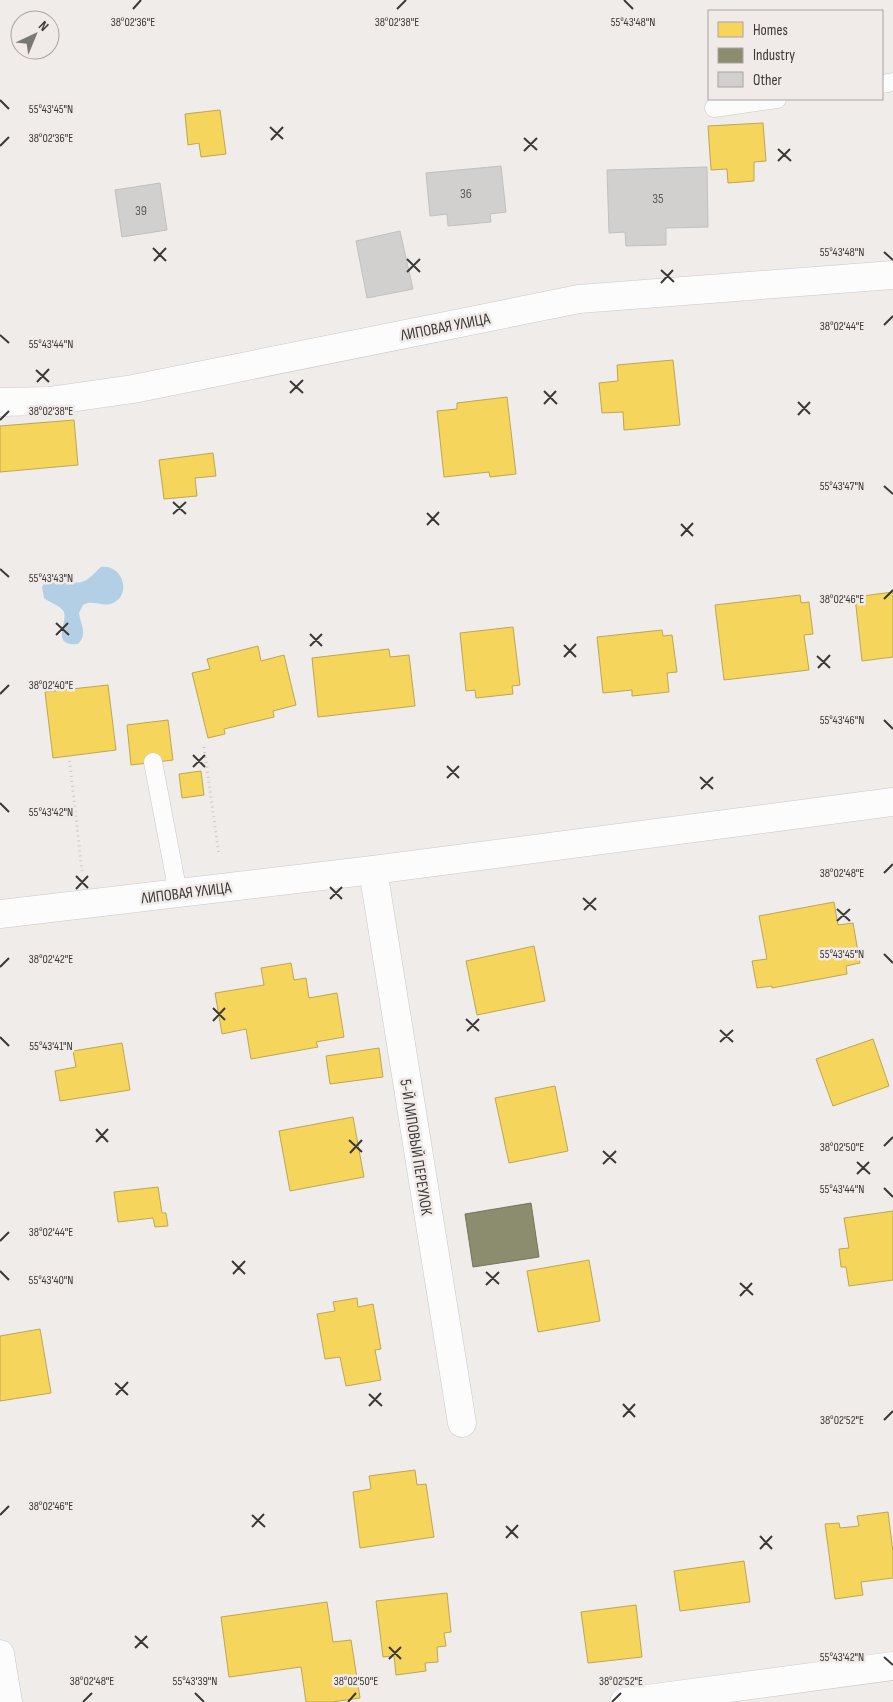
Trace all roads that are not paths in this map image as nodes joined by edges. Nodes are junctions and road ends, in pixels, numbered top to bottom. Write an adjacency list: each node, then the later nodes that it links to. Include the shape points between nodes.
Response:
1 (770, 100): 2 (lane)
2 (714, 108)
3 (893, 275): 4 (street, ЛИПОВАЯ УЛИЦА, via 579,299 133,389 49,401)
4 (0, 402)
5 (153, 762): 8 (lane)
6 (893, 802): 7 (street, ЛИПОВАЯ УЛИЦА)
7 (373, 870): 8 (street, ЛИПОВАЯ УЛИЦА); 10 (street, 5-Й ЛИПОВЫЙ ПЕРЕУЛОК)
8 (178, 893): 9 (street, ЛИПОВАЯ УЛИЦА)
9 (0, 914)
10 (462, 1423)
11 (0, 1654): 13 (street)
12 (893, 1666): 14 (street)
13 (8, 1702)
14 (624, 1702)

